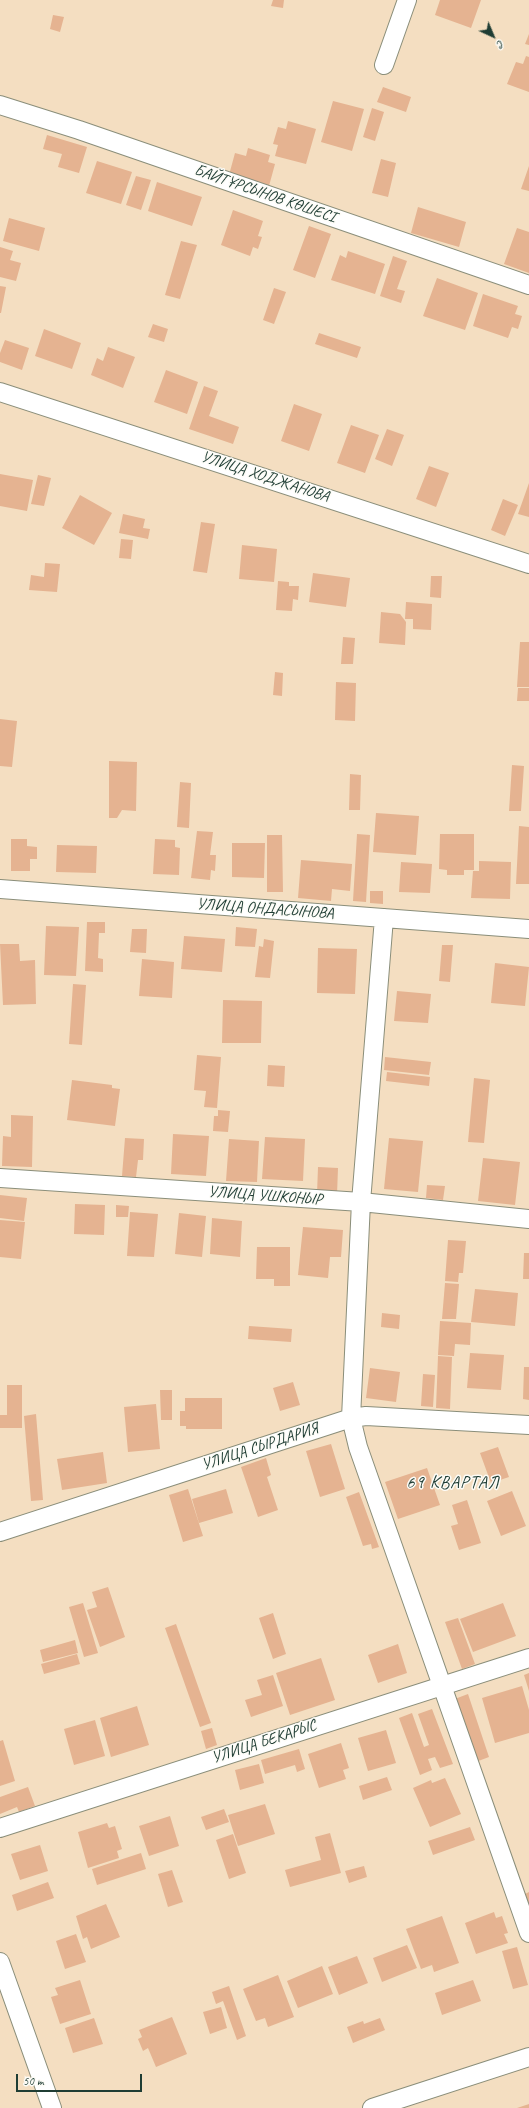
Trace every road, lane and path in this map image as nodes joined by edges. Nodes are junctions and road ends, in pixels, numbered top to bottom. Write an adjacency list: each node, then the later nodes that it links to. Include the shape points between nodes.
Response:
1 (407, 0): 2 (street)
2 (384, 66)
3 (0, 105): 4 (street, БАЙТҰРСЫНОВ КӨШЕСІ)
4 (529, 285)
5 (0, 392): 6 (street, УЛИЦА ХОДЖАНОВА)
6 (529, 564)
7 (0, 889): 8 (street, УЛИЦА ОНДАСЫНОВА)
8 (384, 918): 9 (street, УЛИЦА ОНДАСЫНОВА); 11 (street)
9 (529, 929)
10 (0, 1178): 11 (street, УЛИЦА УШКОНЫР)
11 (361, 1202): 12 (street, УЛИЦА УШКОНЫР); 13 (street)
12 (529, 1219)
13 (351, 1418): 14 (street, УЛИЦА СЫРДАРИЯ, via 366,1416); 15 (street, УЛИЦА СЫРДАРИЯ); 17 (street, via 358,1447)
14 (529, 1425)
15 (0, 1532)
16 (529, 1658): 17 (street, УЛИЦА БЕКАРЫС)
17 (440, 1686): 18 (street, УЛИЦА БЕКАРЫС); 19 (street)
18 (0, 1828)
19 (529, 1933)
20 (0, 1962): 22 (street)
21 (529, 2057): 23 (street)
22 (52, 2108)
23 (372, 2108)

